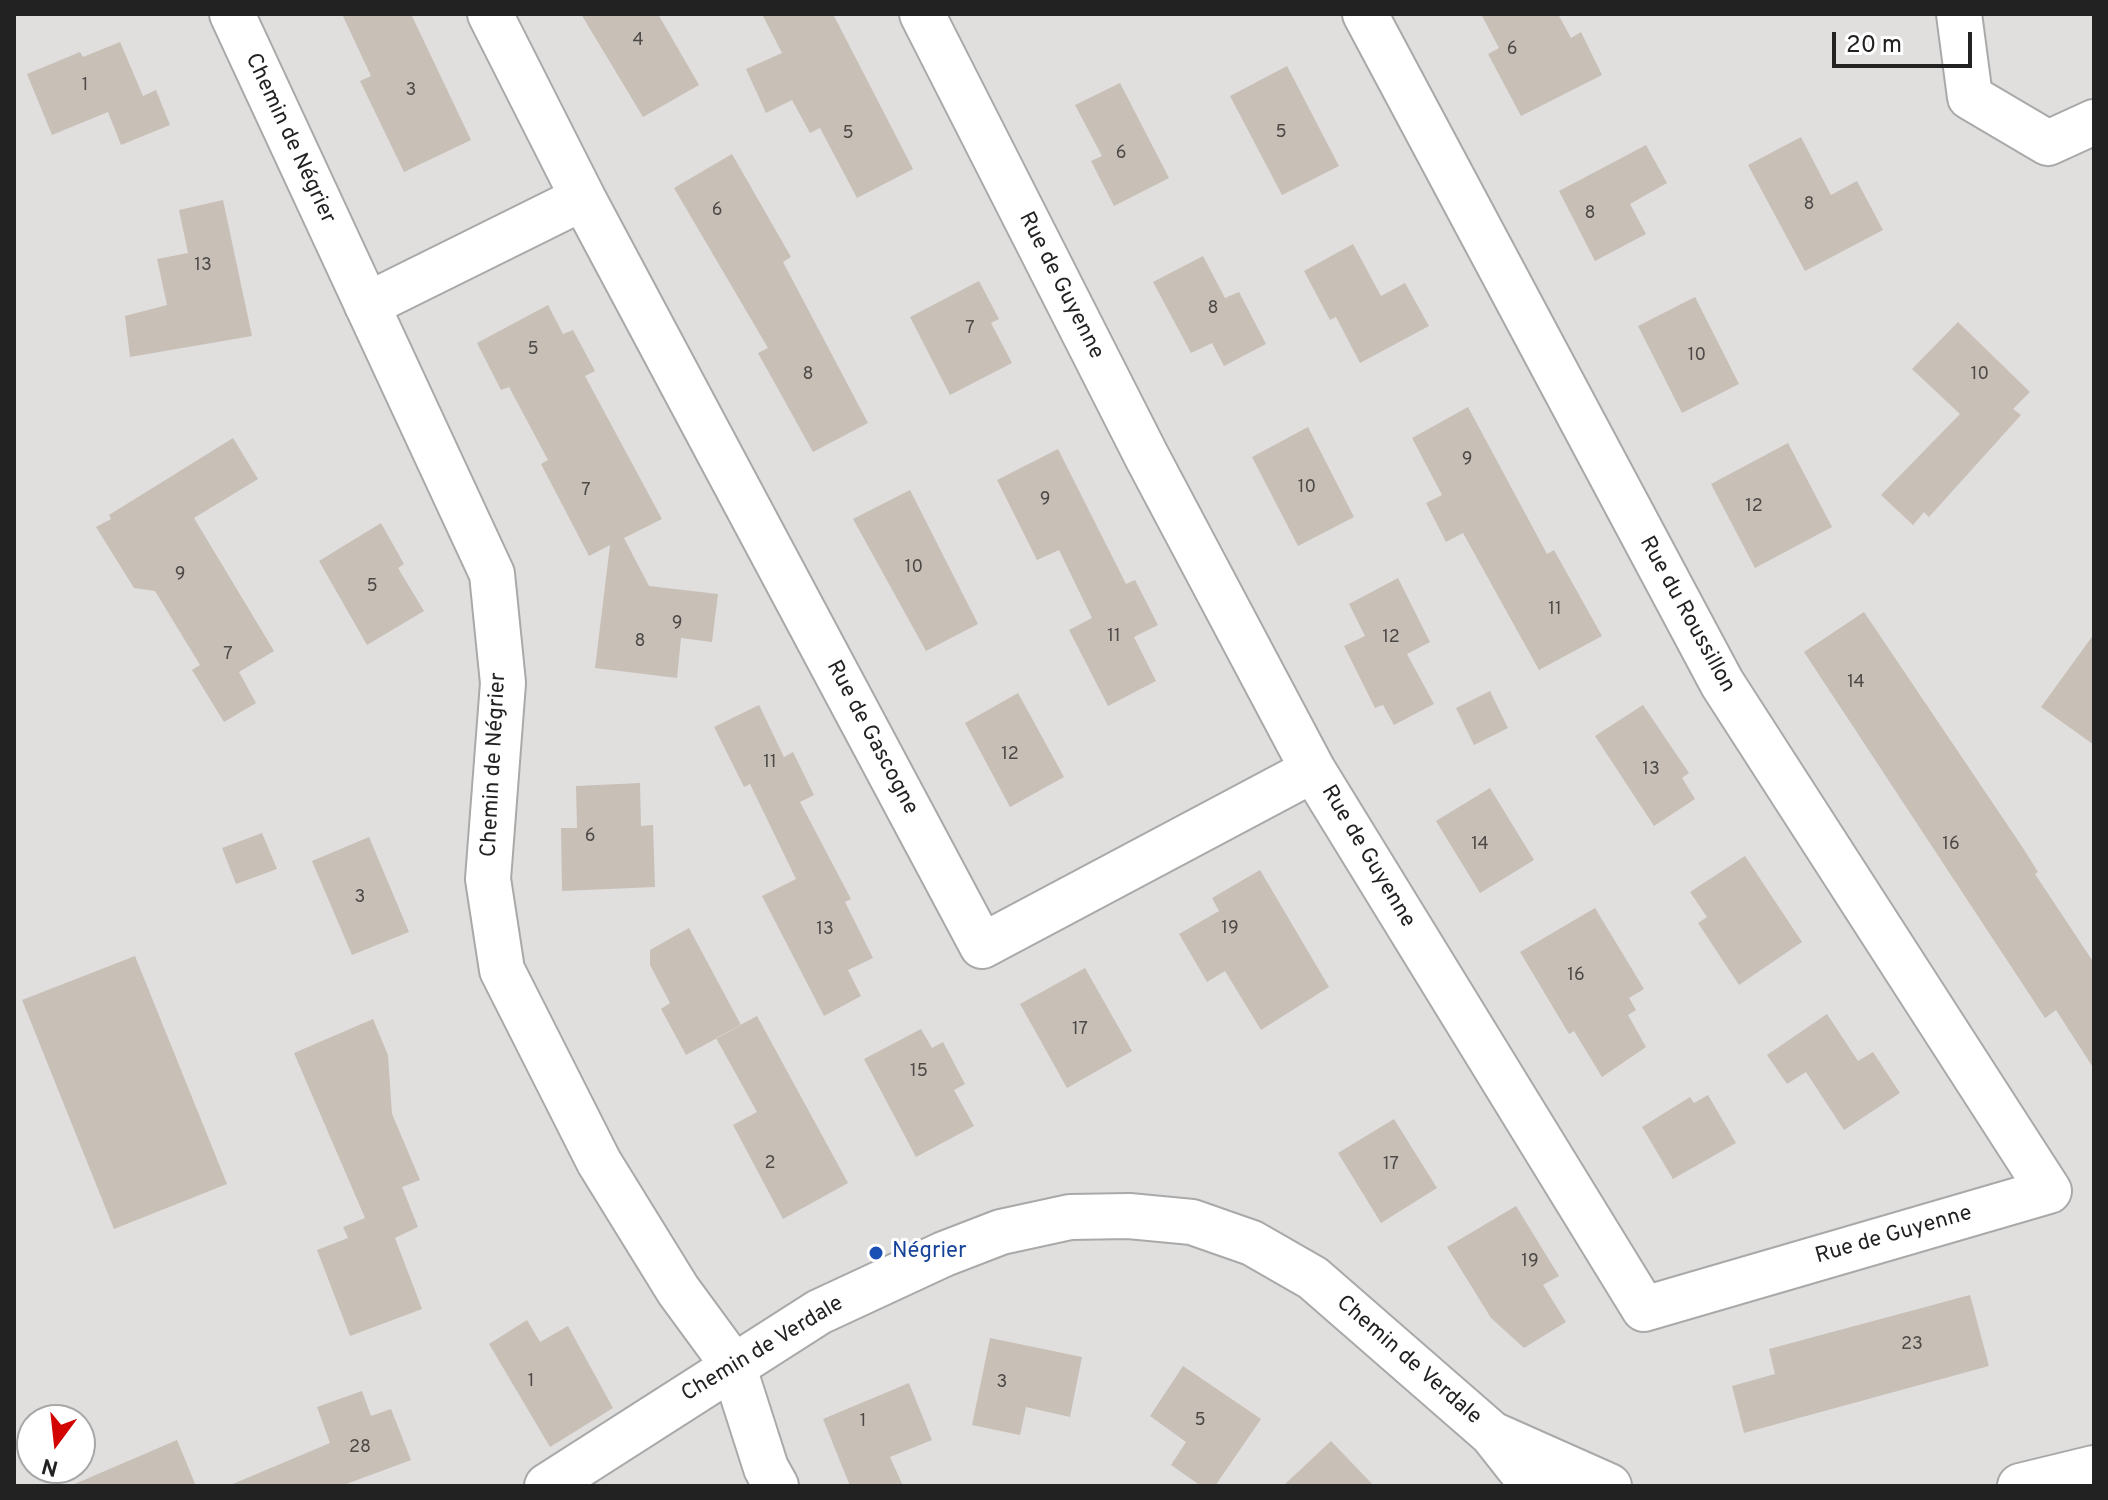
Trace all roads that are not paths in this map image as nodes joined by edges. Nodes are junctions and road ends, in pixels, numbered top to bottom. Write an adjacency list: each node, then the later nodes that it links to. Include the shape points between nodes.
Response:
1 (232, 14): 8 (street, Chemin de Négrier)
2 (490, 14): 7 (street, Rue de Gascogne)
3 (922, 14): 9 (street, Rue de Guyenne)
4 (1365, 14): 10 (street, Rue du Roussillon, via 1722,683)
5 (1959, 14): 6 (street, via 1970,97 2048,143)
6 (2094, 122)
7 (583, 198): 8 (street); 9 (street, Rue de Gascogne, via 982,946)
8 (367, 305): 11 (street, Chemin de Négrier, via 492,574 503,683 488,879 502,970 599,1162 678,1290)
9 (1313, 770): 10 (street, Rue de Guyenne, via 1644,1309)
10 (2049, 1191)
11 (733, 1365): 12 (street, Chemin de Verdale, via 819,1312 958,1248 1070,1217 1129,1216 1192,1222 1252,1243 1313,1278); 14 (street, Chemin de Verdale); 15 (street, Chemin de Négrier)
12 (1492, 1434): 16 (street, Chemin de Verdale); 17 (street, Chemin de Verdale)
13 (2094, 1468): 18 (street)
14 (547, 1486)
15 (776, 1486)
16 (1533, 1486)
17 (1609, 1486)
18 (2020, 1486)

